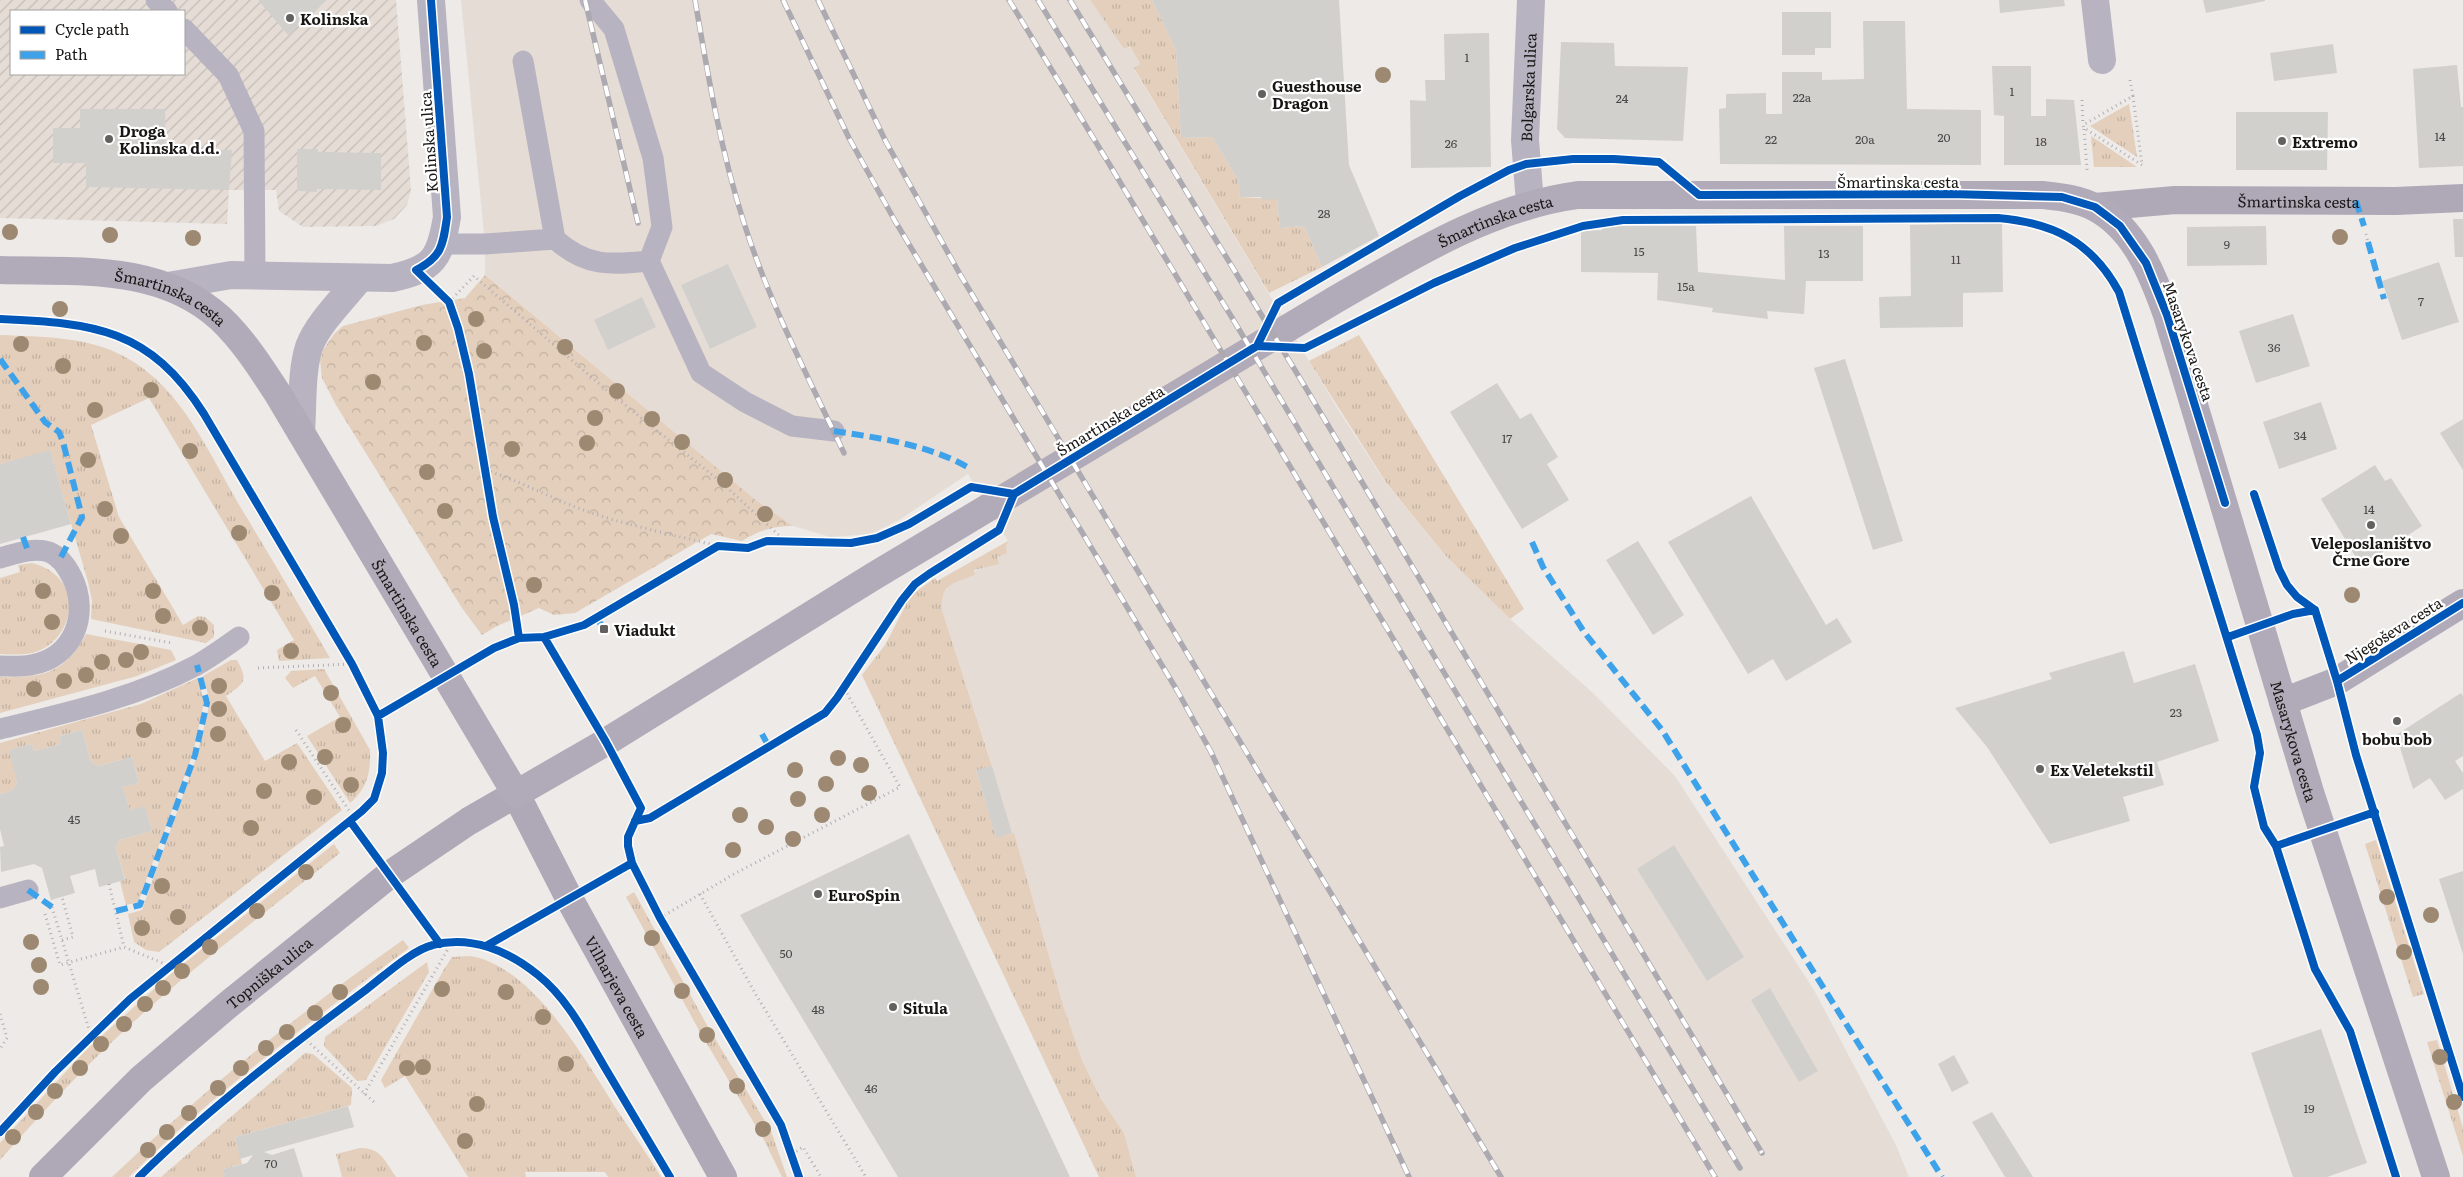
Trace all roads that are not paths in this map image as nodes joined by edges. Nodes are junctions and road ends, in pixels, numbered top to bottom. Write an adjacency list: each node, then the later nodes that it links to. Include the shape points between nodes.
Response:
1 (156, 0): 6 (lane)
2 (431, 0): 14 (street, Kolinska ulica, via 447,217)
3 (590, 0): 15 (lane, via 614,30 653,158 662,227)
4 (1531, 0): 11 (street, Bolgarska ulica, via 1525,140)
5 (2095, 0): 8 (street)
6 (165, 10)
7 (185, 30): 17 (lane, via 228,75 254,131)
8 (2102, 60)
9 (523, 61): 13 (lane)
10 (2463, 198): 12 (main road, Šmartinska cesta, via 2396,201 2175,200)
11 (1530, 203): 12 (main road, Šmartinska cesta, via 1578,195 1950,194 2043,195); 28 (main road, Šmartinska cesta, via 1407,259 1333,301)
12 (2095, 207): 26 (main road, Masarykova cesta, via 2120,226 2133,243 2146,263 2161,298)
13 (555, 239): 14 (lane); 15 (lane, via 569,251 593,262 614,265)
14 (443, 244): 18 (street, Kolinska ulica, via 433,262 406,275)
15 (649, 262): 20 (lane, via 701,373 745,402 792,426)
16 (0, 270): 19 (main road, Šmartinska cesta, via 106,273)
17 (255, 276): 18 (street, Kolinska ulica); 19 (street, Kolinska ulica, via 231,275)
18 (360, 278): 21 (street, via 322,325 309,347)
19 (168, 286): 21 (main road, Šmartinska cesta, via 182,291 207,308 244,344)
20 (834, 431)
21 (301, 432): 28 (main road, Šmartinska cesta)
22 (0, 558): 25 (lane, via 28,551 50,553 68,568 81,606 72,637 51,658 31,665)
23 (2463, 603): 26 (main road, Njegoševa cesta, via 2337,681)
24 (238, 638): 27 (lane, via 197,665 138,692)
25 (0, 666)
26 (2283, 702): 33 (main road, Masarykova cesta)
27 (0, 729)
28 (516, 794): 31 (main road, Topniška ulica, via 469,821 390,875 215,1015 142,1079); 32 (main road, Vilharjeva cesta, via 570,900)
29 (28, 890): 30 (lane)
30 (0, 898)
31 (43, 1177)
32 (723, 1177)
33 (2436, 1177)

